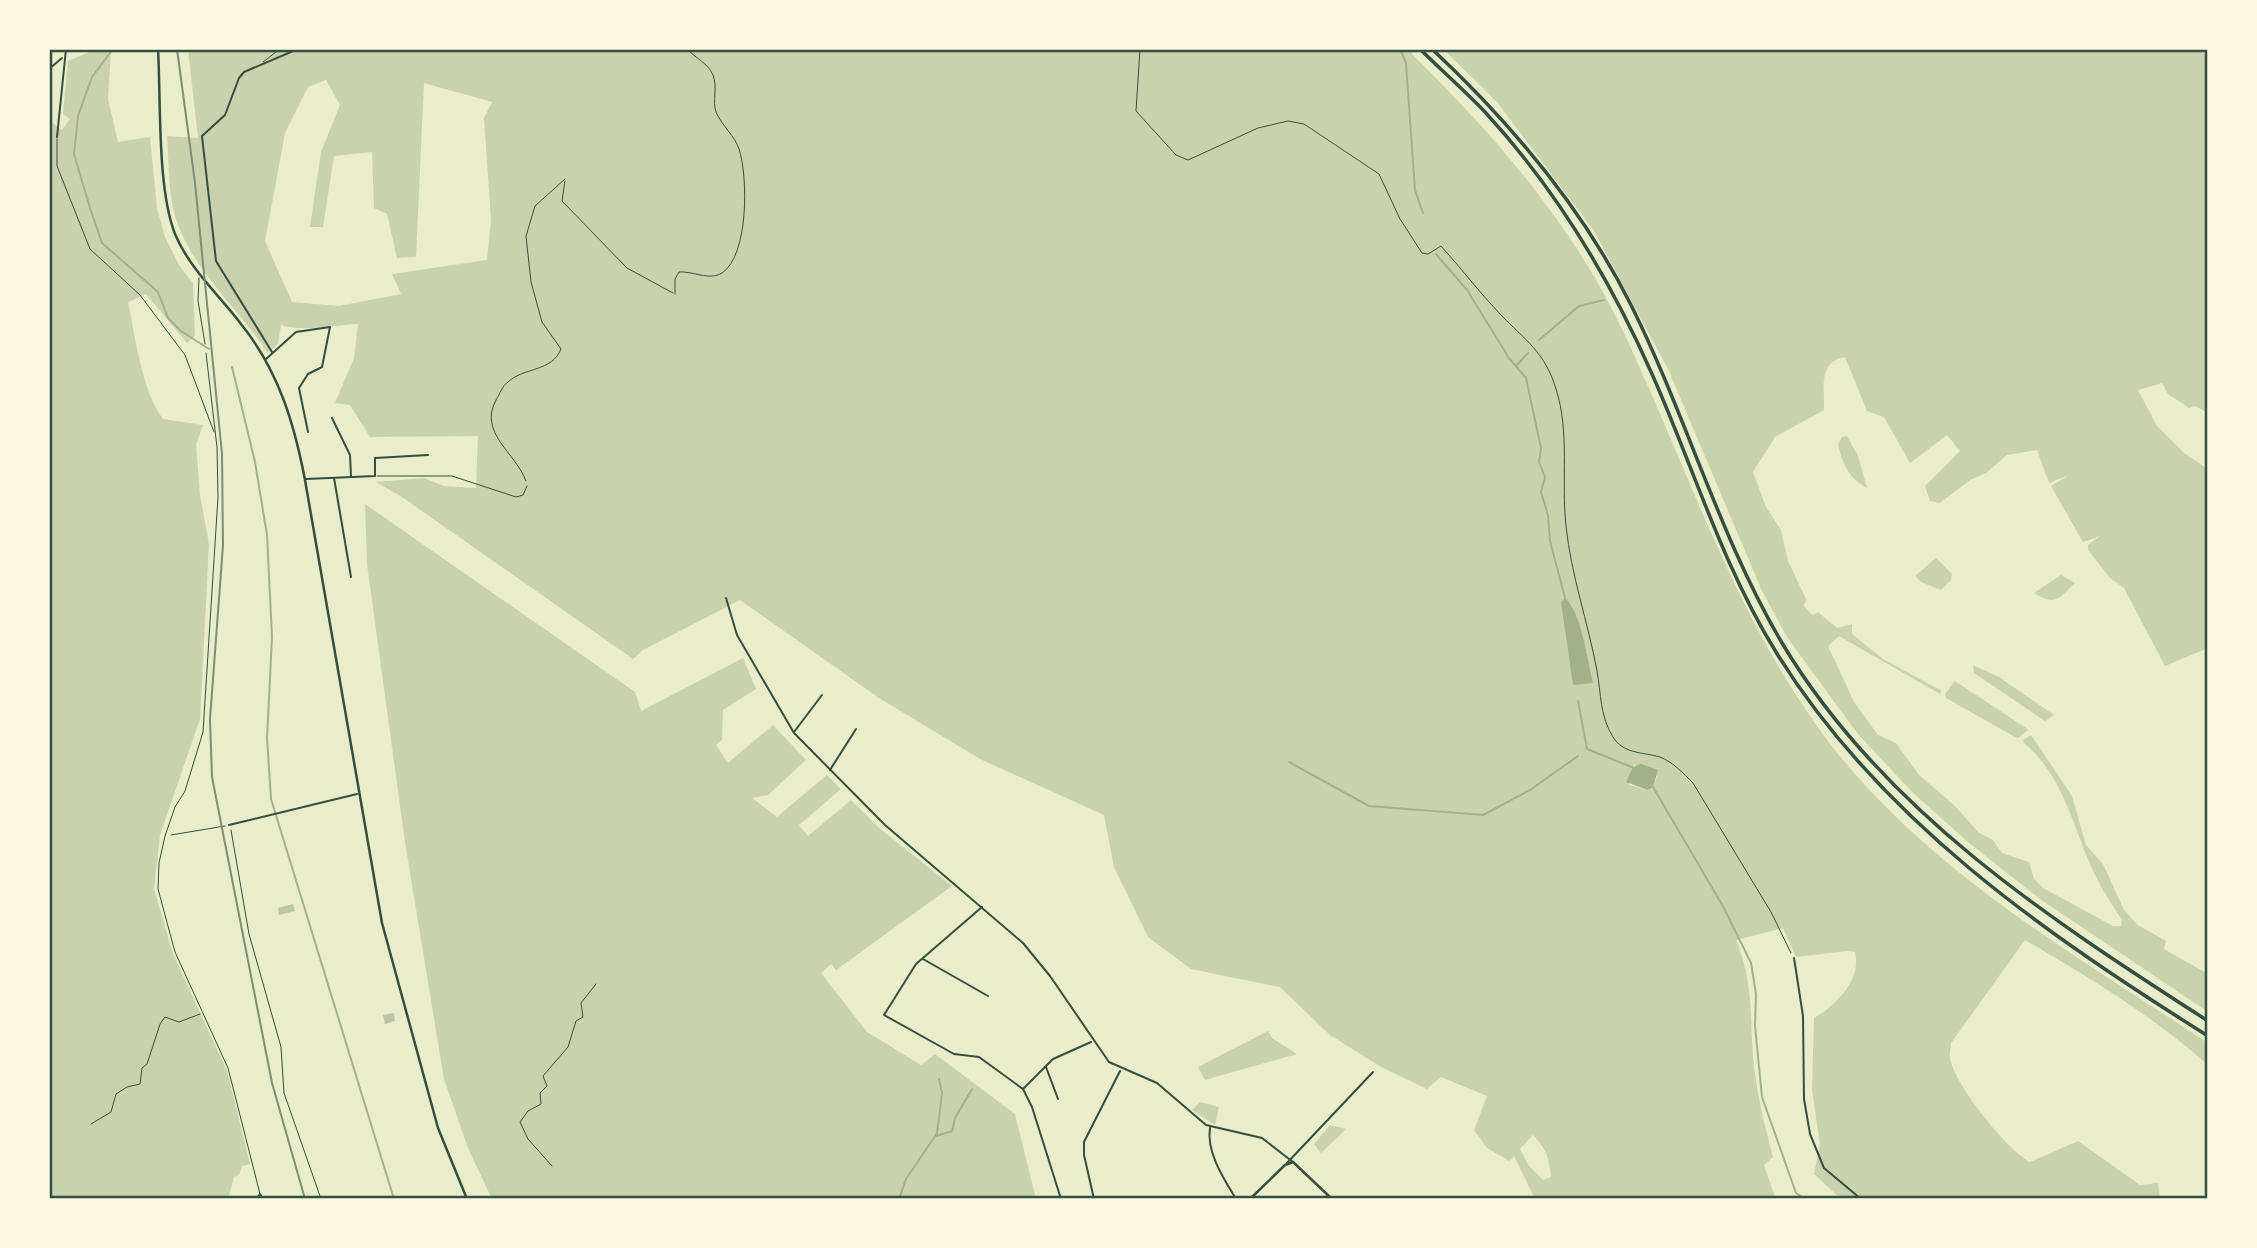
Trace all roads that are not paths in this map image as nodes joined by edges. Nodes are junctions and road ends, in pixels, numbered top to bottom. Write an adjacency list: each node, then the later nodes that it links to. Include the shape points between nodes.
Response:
1 (66, 49): 7 (street)
2 (158, 49): 11 (main road, via 164,178 171,219 178,240)
3 (280, 49): 8 (lane)
4 (298, 49): 8 (street)
5 (1420, 49): 38 (highway, via 1486,114 1555,201 1604,277 1652,374 1737,578 1774,649 1822,720 1894,801 1964,865)
6 (1432, 49): 37 (highway, via 1492,108 1564,195 1630,302 1745,573 1783,644 1830,713 1900,793 1970,856 2115,961)
7 (63, 58): 9 (street); 10 (street)
8 (256, 67): 13 (street, via 239,78 225,115 202,136 216,261)
9 (49, 69)
10 (57, 137): 18 (lane, via 57,166 90,249 140,295 185,355)
11 (201, 274): 12 (lane, via 198,301); 15 (main road)
12 (205, 344)
13 (272, 352): 15 (street); 17 (street, via 296,332 330,327 322,367 308,374 299,388)
14 (206, 353): 18 (lane)
15 (265, 359): 23 (main road, via 289,411)
16 (332, 418): 22 (street, via 350,455)
17 (309, 432)
18 (215, 434): 47 (lane, via 218,497 203,732 165,836 157,876 162,914 175,952 228,1068)
19 (428, 455): 20 (street, via 375,458)
20 (375, 476): 22 (street); 24 (lane, via 452,476 508,496 523,495)
21 (334, 478): 22 (street); 23 (street); 25 (street)
22 (351, 478)
23 (304, 480): 31 (main road)
24 (527, 486)
25 (351, 577)
26 (726, 598): 29 (street, via 737,635)
27 (822, 695): 29 (street)
28 (856, 729): 30 (street)
29 (794, 733): 30 (street)
30 (829, 771): 33 (street, via 885,825)
31 (357, 794): 32 (street); 50 (main road, via 382,923 406,1014 438,1128)
32 (230, 825)
33 (983, 906): 35 (street); 39 (street, via 1050,976)
34 (1794, 958): 56 (street, via 1803,1016 1804,1099 1810,1134 1824,1168)
35 (922, 959): 36 (street); 43 (street, via 884,1015 954,1054 979,1057)
36 (988, 996)
37 (2208, 1021)
38 (2208, 1036)
39 (1092, 1041): 40 (street); 41 (street)
40 (1046, 1066): 43 (street); 44 (street)
41 (1121, 1070): 45 (street, via 1157,1083); 52 (street, via 1084,1142)
42 (1373, 1072): 46 (street)
43 (1023, 1090): 51 (street)
44 (1058, 1099)
45 (1210, 1127): 46 (street, via 1262,1138); 53 (street, via 1209,1141)
46 (1292, 1161): 54 (main road); 55 (main road)
47 (260, 1194): 48 (street); 49 (street)
48 (256, 1199)
49 (263, 1199)
50 (467, 1199)
51 (1061, 1199)
52 (1094, 1199)
53 (1236, 1199)
54 (1250, 1199)
55 (1332, 1199)
56 (1861, 1199)

